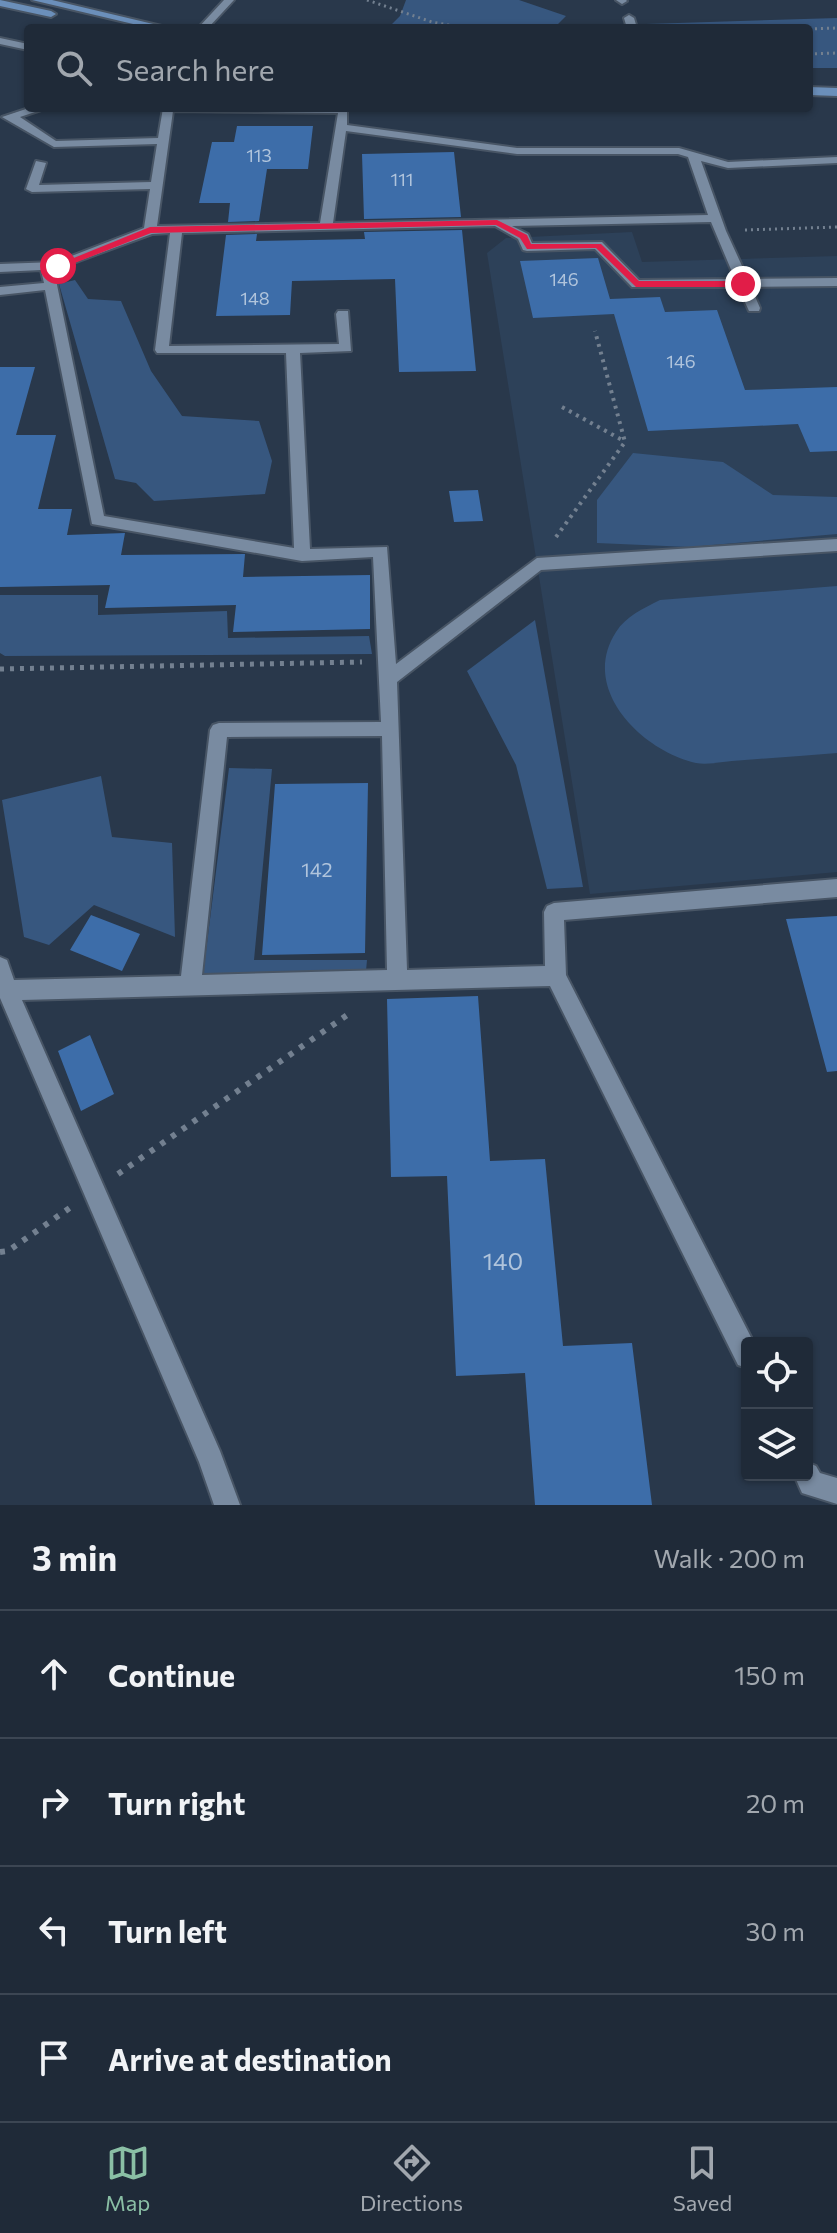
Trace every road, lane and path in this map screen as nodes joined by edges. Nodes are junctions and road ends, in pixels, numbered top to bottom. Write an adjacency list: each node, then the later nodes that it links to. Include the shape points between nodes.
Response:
1 (37, 0): 6 (main road)
2 (229, 0): 7 (lane)
3 (367, 0): 8 (path)
4 (0, 3): 5 (main road)
5 (96, 24)
6 (147, 24)
7 (207, 24)
8 (443, 24)
9 (837, 28): 10 (path)
10 (813, 29)
11 (0, 41): 12 (lane)
12 (24, 46)
13 (837, 53): 14 (path)
14 (813, 54)
15 (813, 81): 16 (main road)
16 (837, 81)
17 (813, 91): 18 (main road)
18 (837, 92)
19 (26, 112): 22 (lane)
20 (167, 112): 24 (lane)
21 (343, 112): 23 (lane)
22 (6, 117): 24 (lane, via 54,144)
23 (341, 127): 25 (lane, via 517,151); 31 (lane)
24 (163, 141): 28 (lane)
25 (693, 155): 26 (lane, via 728,165); 29 (lane)
26 (837, 160)
27 (40, 163): 28 (lane, via 32,189)
28 (157, 185): 33 (lane)
29 (715, 218): 30 (lane); 35 (lane)
30 (497, 223): 31 (lane); 39 (lane, via 524,237 527,247 598,245 636,284)
31 (326, 226): 34 (lane)
32 (837, 227): 35 (path)
33 (150, 230): 34 (lane); 36 (lane)
34 (176, 230): 45 (lane, via 162,350)
35 (720, 231): 39 (lane)
36 (47, 267): 37 (lane); 40 (lane)
37 (0, 268)
38 (837, 282): 39 (lane)
39 (743, 284): 42 (lane)
40 (51, 286): 41 (lane); 49 (lane, via 97,520)
41 (0, 291)
42 (754, 308)
43 (343, 314): 45 (lane, via 346,348)
44 (595, 331): 47 (path)
45 (293, 349): 49 (lane)
46 (562, 407): 47 (path)
47 (625, 442): 50 (path)
48 (837, 545): 50 (lane)
49 (302, 555): 52 (lane, via 381,551)
50 (537, 564): 52 (lane)
51 (0, 669): 52 (path)
52 (387, 670): 53 (lane)
53 (390, 729): 57 (lane); 58 (lane, via 219,730)
54 (837, 888): 56 (lane, via 554,912)
55 (0, 967): 59 (lane)
56 (556, 976): 57 (lane); 62 (lane)
57 (397, 980): 58 (lane); 60 (path)
58 (190, 987): 59 (lane)
59 (7, 990): 60 (lane)
60 (94, 1191): 61 (path); 65 (lane)
61 (0, 1252)
62 (741, 1344)
63 (810, 1481): 64 (lane)
64 (837, 1491)
65 (227, 1505)

